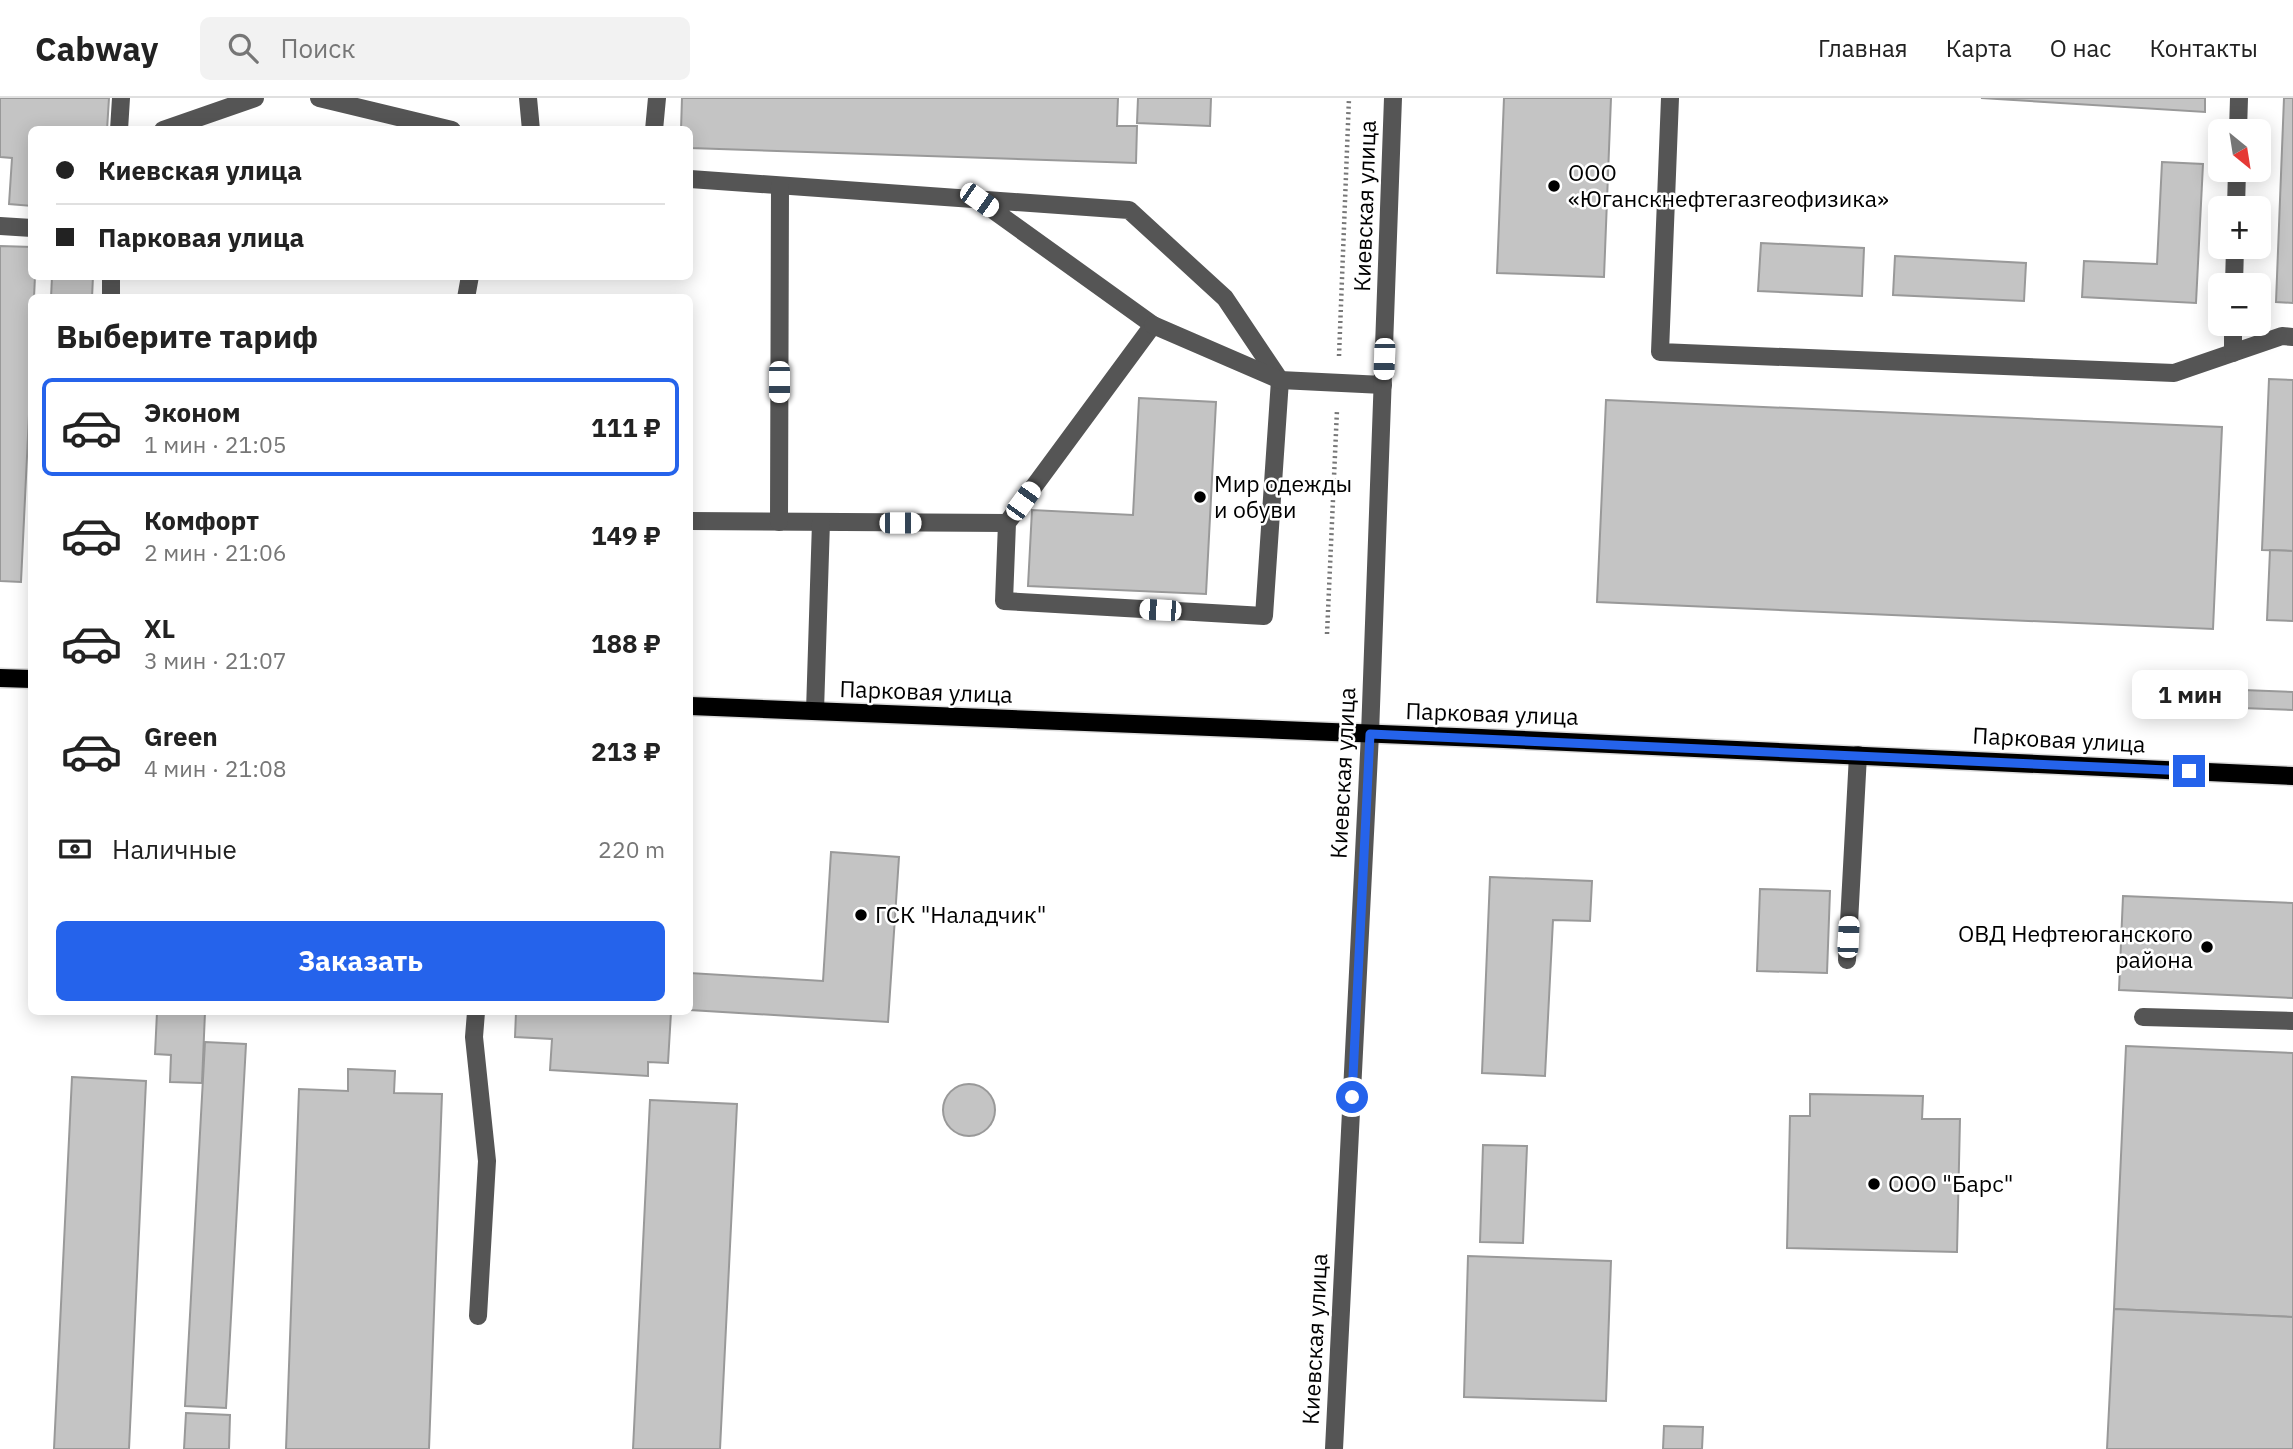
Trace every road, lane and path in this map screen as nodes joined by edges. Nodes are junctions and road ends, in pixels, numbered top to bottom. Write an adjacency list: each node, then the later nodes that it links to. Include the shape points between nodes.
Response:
1 (121, 98): 10 (street)
2 (255, 98): 11 (street)
3 (320, 98): 12 (street)
4 (528, 98): 13 (street)
5 (657, 98): 14 (street)
6 (1393, 98): 25 (street, Киевская улица)
7 (1670, 98): 23 (street, via 1660,352 2174,373)
8 (2239, 98): 9 (street)
9 (2238, 119)
10 (119, 126)
11 (174, 126)
12 (436, 126)
13 (531, 126)
14 (654, 126)
15 (693, 179): 16 (street)
16 (780, 186): 17 (street); 27 (street)
17 (979, 200): 20 (street); 24 (street, via 1129,210 1225,298)
18 (0, 226): 19 (street)
19 (28, 228)
20 (1153, 325): 24 (street); 29 (street)
21 (2233, 336): 23 (street)
22 (2293, 337): 23 (street, via 2282,336)
23 (2233, 353)
24 (1280, 380): 25 (street); 29 (street, via 1264,616 1004,601)
25 (1383, 385): 34 (street, Киевская улица)
26 (693, 521): 27 (street)
27 (779, 522): 28 (street)
28 (821, 522): 29 (street); 33 (street)
29 (1007, 523)
30 (0, 678): 31 (main road)
31 (28, 679)
32 (693, 706): 33 (main road, Парковая улица)
33 (815, 712): 34 (main road, Парковая улица)
34 (1370, 734): 35 (main road, Парковая улица); 42 (street, Киевская улица)
35 (1858, 755): 36 (main road, Парковая улица); 37 (street)
36 (2293, 776)
37 (1847, 960)
38 (476, 1015): 41 (street, via 487,1161)
39 (2143, 1017): 40 (street)
40 (2293, 1021)
41 (478, 1317)
42 (1334, 1449)

